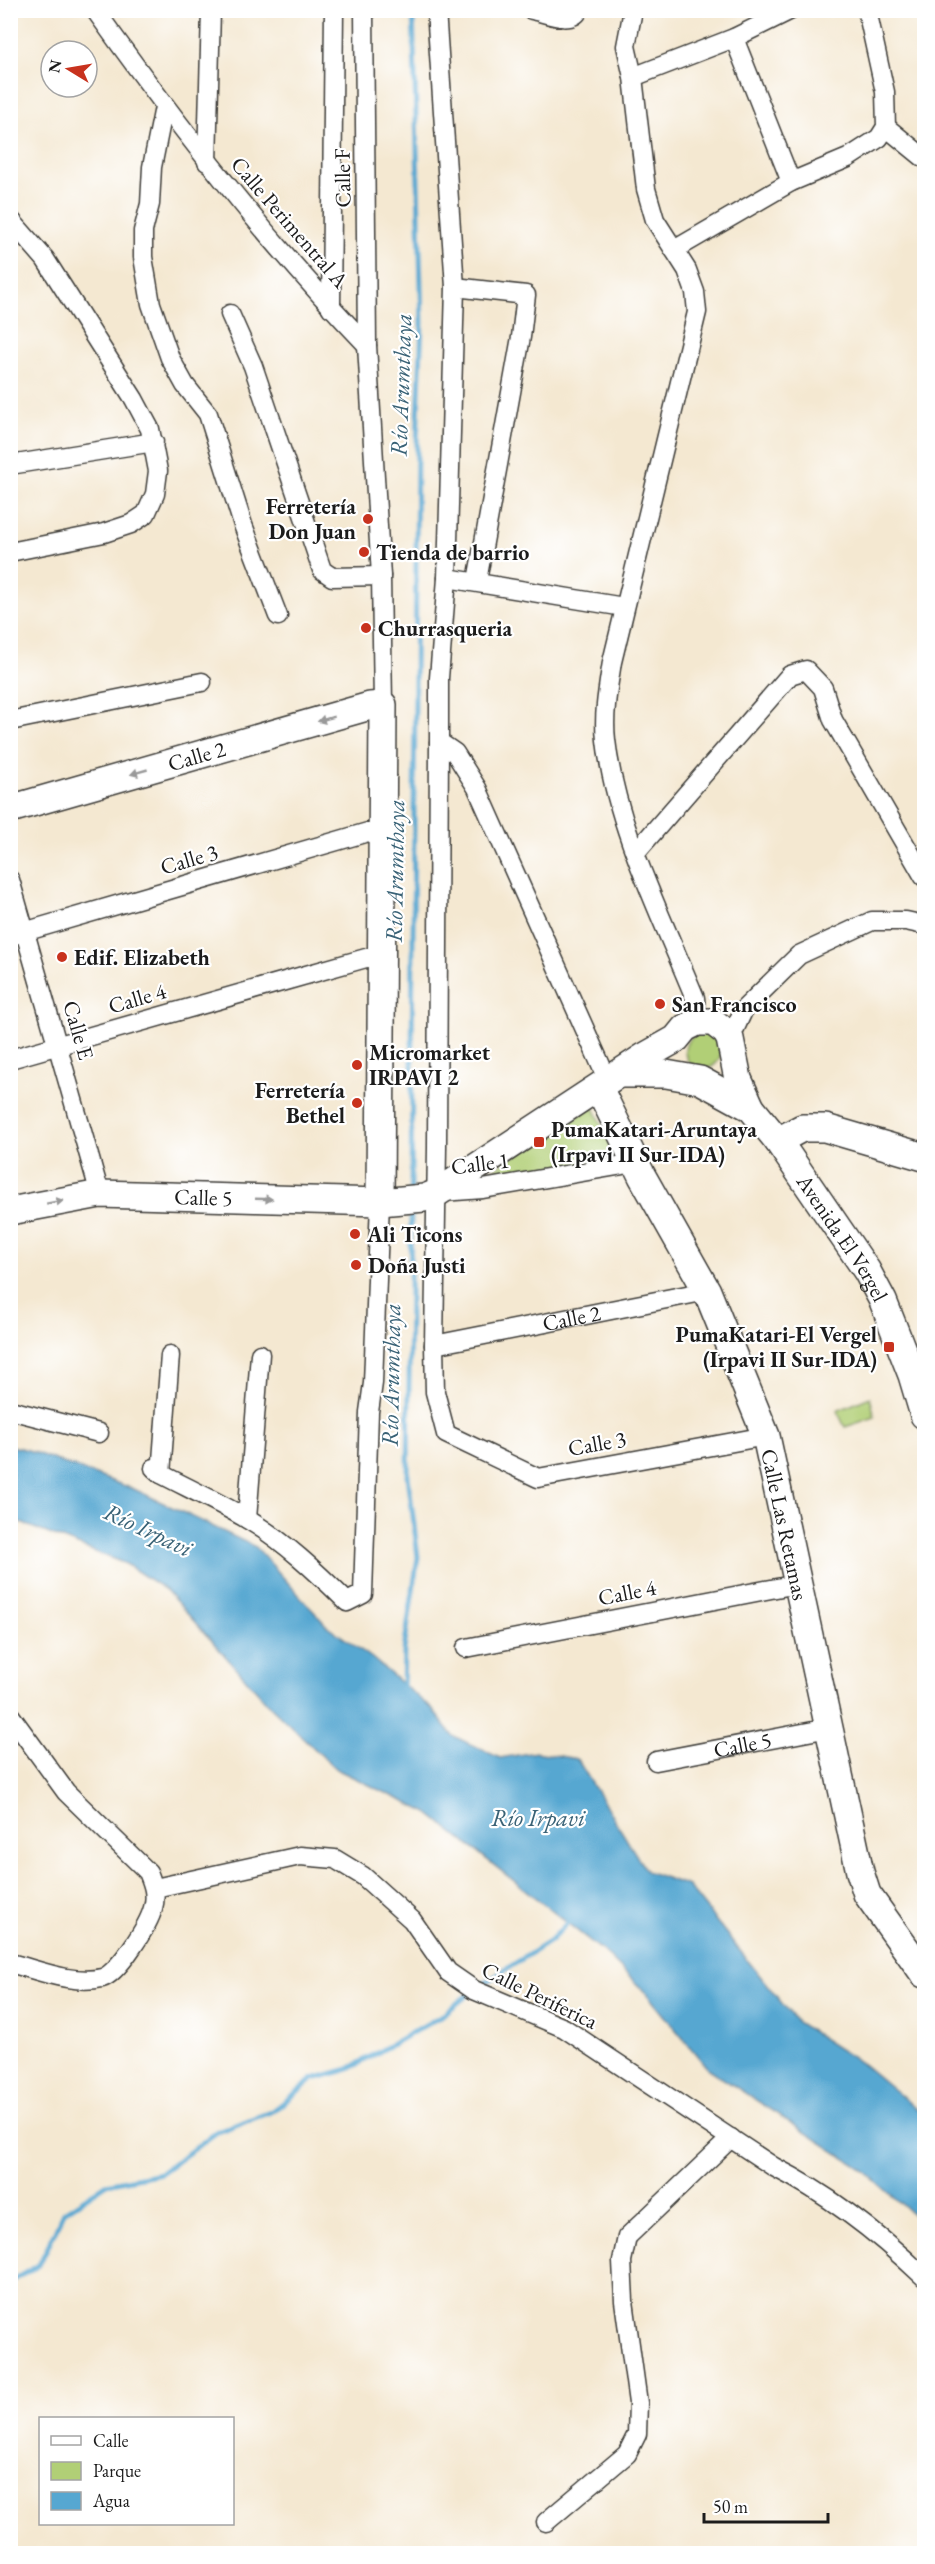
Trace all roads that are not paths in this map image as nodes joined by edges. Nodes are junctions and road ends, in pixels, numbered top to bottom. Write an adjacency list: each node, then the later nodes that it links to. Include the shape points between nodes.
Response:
1 (95, 10): 13 (street)
2 (211, 10): 16 (street, Calle Perimentral A)
3 (334, 10): 21 (street)
4 (364, 10): 23 (street, Calle F)
5 (436, 10): 20 (street)
6 (532, 10): 7 (street, via 569,18)
7 (579, 10)
8 (633, 10): 12 (street, via 626,46)
9 (791, 10): 11 (street)
10 (867, 10): 14 (street, via 885,92)
11 (734, 38): 12 (street); 17 (street)
12 (633, 77): 19 (street, via 646,189 655,220)
13 (164, 107): 16 (street); 31 (street, via 143,231 151,304 170,358 208,414 239,514)
14 (886, 127): 15 (street); 17 (street, via 863,150)
15 (924, 158)
16 (207, 162): 21 (street, Calle Perimentral A)
17 (791, 182): 19 (street)
18 (11, 221): 24 (street, via 45,259 134,399)
19 (674, 250): 30 (street, via 691,281 697,312)
20 (455, 287): 28 (street); 29 (street, via 526,295)
21 (331, 308): 23 (street, Calle Perimentral A)
22 (230, 314): 27 (street, via 253,366 322,570 332,577)
23 (367, 345): 27 (street, Calle F)
24 (154, 442): 25 (street); 26 (street, via 158,471 146,514 104,533)
25 (10, 465)
26 (10, 552)
27 (381, 576): 33 (street, Calle F)
28 (447, 578): 29 (street); 35 (street, via 438,678)
29 (477, 581): 30 (street)
30 (624, 607): 38 (street, via 606,705 606,738 614,784)
31 (278, 616)
32 (202, 682): 34 (street)
33 (383, 705): 36 (main road, Calle 2, one-way to 36); 37 (main road)
34 (10, 721)
35 (439, 742): 50 (street, via 455,753 477,788); 56 (street)
36 (10, 809)
37 (382, 832): 42 (street, Calle 3, via 368,832); 43 (main road)
38 (636, 852): 39 (street, via 790,675 806,670 823,688 833,720); 44 (street, via 695,998)
39 (924, 877)
40 (10, 880): 42 (street, Calle E)
41 (924, 925): 47 (street, via 872,921 799,955 744,1009)
42 (18, 934): 46 (street, Calle E)
43 (380, 958): 46 (street, Calle 4, via 366,958); 56 (main road)
44 (697, 1022): 45 (main road); 47 (main road, via 713,1022 726,1032)
45 (676, 1039): 49 (main road, via 676,1061); 50 (main road)
46 (58, 1046): 48 (street, Calle 4); 55 (street, Calle E)
47 (731, 1047): 49 (main road, via 725,1069 718,1075); 51 (main road, via 738,1079)
48 (10, 1059)
49 (694, 1079): 50 (main road, via 666,1074); 51 (main road)
50 (609, 1081): 54 (main road, Calle Las Retamas); 56 (main road)
51 (751, 1108): 52 (main road, Avenida El Vergel)
52 (778, 1141): 53 (main road, via 802,1128 825,1128); 62 (main road, Avenida El Vergel, via 867,1271)
53 (924, 1157)
54 (635, 1163): 56 (street, Calle 1); 58 (main road, Calle Las Retamas)
55 (100, 1194): 56 (main road, Calle 5, one-way to 56); 57 (main road, Calle 5, one-way to 55)
56 (410, 1198): 59 (street); 67 (street, via 369,1413 363,1594 347,1602 277,1539)
57 (10, 1211)
58 (707, 1291): 59 (street, Calle 2); 66 (main road, Calle Las Retamas)
59 (434, 1345): 66 (street, Calle 3, via 435,1392 446,1434 538,1478)
60 (260, 1354): 67 (street)
61 (170, 1355): 67 (street, via 158,1471)
62 (918, 1374): 64 (main road, Avenida El Vergel)
63 (10, 1410): 65 (street)
64 (924, 1415)
65 (99, 1433)
66 (765, 1437): 68 (main road, Calle Las Retamas)
67 (248, 1519)
68 (797, 1584): 69 (street, Calle 4); 71 (main road, Calle Las Retamas)
69 (466, 1648)
70 (10, 1715): 73 (street, via 66,1792 148,1872)
71 (829, 1728): 72 (street, Calle 5); 75 (main road, Calle Las Retamas, via 867,1894)
72 (656, 1761)
73 (155, 1888): 74 (street, via 153,1908 141,1934 105,1978 86,1980); 76 (street, Calle Periferica, via 300,1856 335,1859 363,1876 412,1920 448,1972 474,1990 564,2028)
74 (10, 1963)
75 (924, 1974)
76 (731, 2139): 77 (street, Calle Periferica, via 816,2190 885,2240); 78 (street, via 627,2237 622,2261 624,2301 638,2403 637,2434 627,2454)
77 (924, 2277)
78 (546, 2522)

